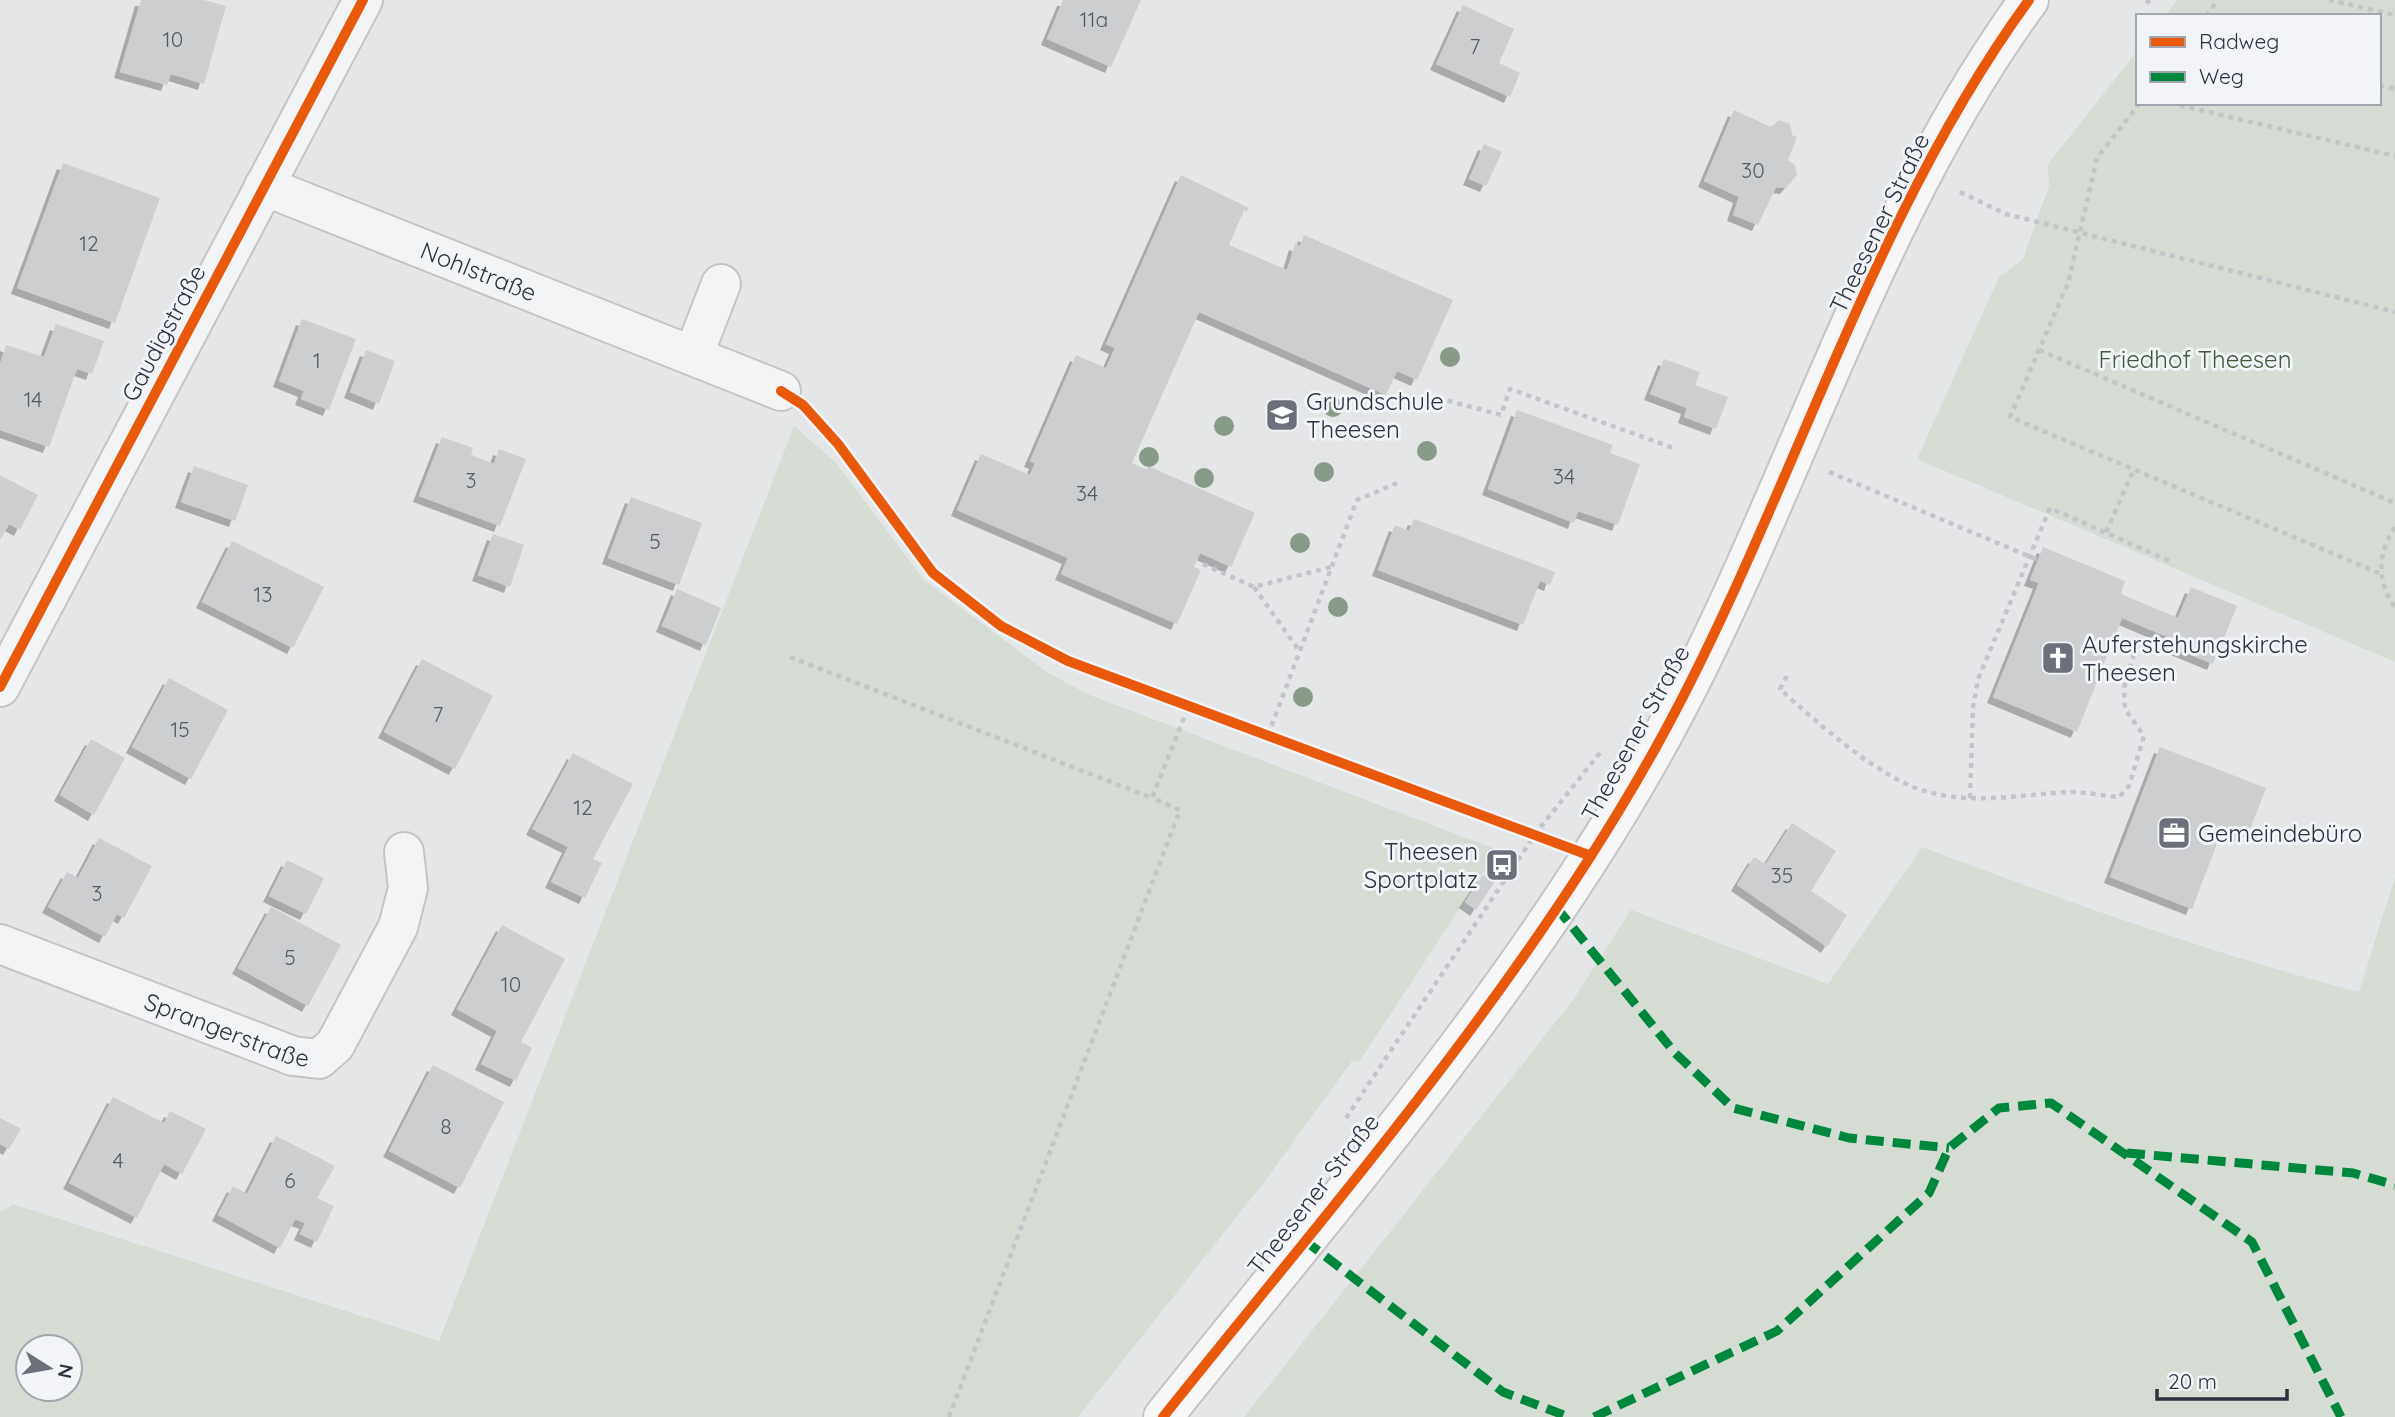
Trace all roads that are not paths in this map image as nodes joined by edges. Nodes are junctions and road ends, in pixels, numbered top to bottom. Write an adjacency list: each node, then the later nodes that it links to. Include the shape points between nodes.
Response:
1 (363, 0): 3 (street, Gaudigstraße)
2 (2029, 0): 10 (street, Theesener Straße, via 1968,94 1924,174 1677,707 1591,856 1447,1059)
3 (264, 186): 5 (street, Nohlstraße); 7 (street, Gaudigstraße)
4 (721, 284): 5 (street)
5 (693, 356): 6 (street, Nohlstraße)
6 (781, 391)
7 (0, 687)
8 (404, 852): 9 (street, Sprangerstraße, via 408,888 398,927 335,1045 318,1059 293,1056)
9 (0, 943)
10 (1163, 1417)

